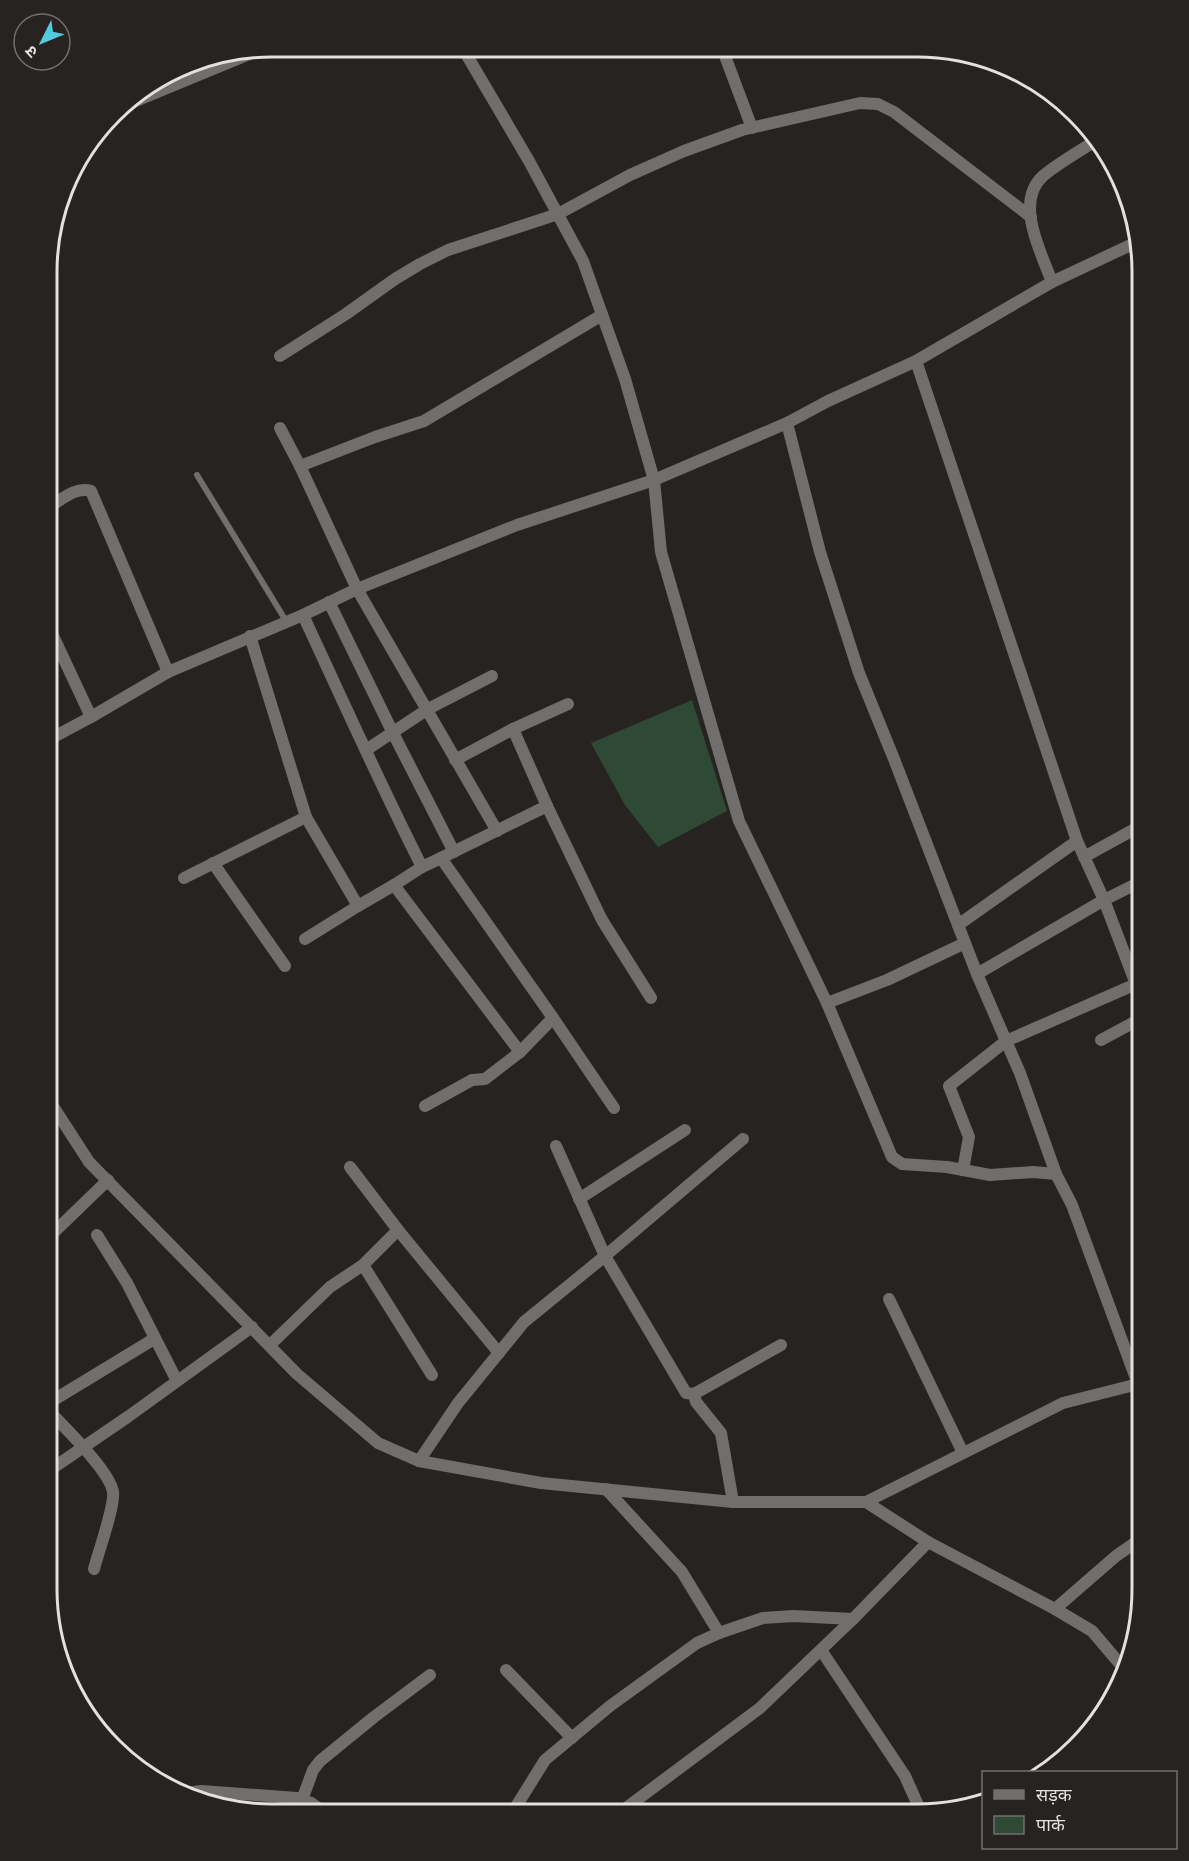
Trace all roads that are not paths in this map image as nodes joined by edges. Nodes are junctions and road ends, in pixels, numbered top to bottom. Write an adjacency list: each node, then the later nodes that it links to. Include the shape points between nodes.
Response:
1 (468, 57): 7 (street)
2 (725, 57): 5 (street)
3 (234, 60): 4 (street)
4 (150, 95)
5 (752, 128): 7 (street, via 684,151); 8 (street, via 860,103 878,104 894,112)
6 (1090, 144): 8 (street, via 1042,177 1030,198)
7 (558, 214): 11 (street, via 583,261); 12 (street, via 448,250 420,264)
8 (1031, 217): 10 (street, via 1031,227)
9 (1130, 245): 10 (street)
10 (1052, 282): 13 (street)
11 (602, 315): 16 (street, via 424,421); 18 (street)
12 (280, 356)
13 (916, 361): 14 (street); 40 (street)
14 (787, 423): 18 (street); 51 (street, via 820,552 859,673)
15 (280, 428): 16 (street)
16 (300, 466): 20 (street)
17 (197, 475): 23 (lane)
18 (654, 480): 20 (street, via 517,525); 59 (street, via 661,552 740,821)
19 (57, 502): 26 (street, via 77,490 91,491)
20 (357, 589): 21 (street); 29 (street)
21 (329, 602): 22 (street); 32 (street)
22 (303, 615): 23 (street); 34 (street)
23 (286, 621): 24 (street)
24 (250, 636): 26 (street); 37 (street)
25 (57, 644): 30 (street)
26 (168, 672): 30 (street)
27 (492, 676): 29 (street)
28 (568, 704): 31 (street)
29 (428, 709): 32 (street); 35 (street)
30 (91, 717): 33 (street)
31 (513, 729): 35 (street); 36 (street)
32 (393, 734): 34 (street); 41 (street)
33 (57, 735)
34 (366, 750): 45 (street)
35 (455, 760): 38 (street)
36 (547, 806): 38 (street); 58 (street, via 602,920)
37 (306, 817): 44 (street); 50 (street)
38 (497, 831): 41 (street)
39 (1132, 831): 42 (street)
40 (1077, 841): 42 (street); 51 (street)
41 (454, 852): 43 (street)
42 (1084, 857): 49 (street)
43 (441, 858): 45 (street); 60 (street)
44 (213, 863): 46 (street); 54 (street)
45 (422, 867): 47 (street)
46 (184, 878)
47 (394, 885): 50 (street); 64 (street)
48 (1132, 887): 49 (street)
49 (1104, 900): 55 (street); 56 (street)
50 (358, 906): 52 (street)
51 (958, 925): 53 (street)
52 (305, 939)
53 (965, 943): 56 (street); 59 (street)
54 (285, 966)
55 (1132, 966)
56 (977, 975): 63 (street)
57 (1132, 985): 63 (street)
58 (651, 998)
59 (827, 1003): 72 (street, via 892,1156 902,1164)
60 (553, 1018): 64 (street); 66 (street)
61 (1132, 1023): 62 (street)
62 (1101, 1040)
63 (1006, 1041): 72 (street, via 949,1086 969,1137); 73 (street)
64 (520, 1052): 65 (street, via 485,1079 466,1082)
65 (425, 1106)
66 (614, 1108)
67 (57, 1112): 74 (street, via 89,1162)
68 (685, 1130): 75 (street)
69 (743, 1139): 79 (street)
70 (556, 1146): 75 (street)
71 (350, 1167): 77 (street)
72 (963, 1170): 73 (street, via 990,1175)
73 (1056, 1174): 87 (street, via 1072,1205)
74 (108, 1180): 76 (street); 82 (street)
75 (579, 1199): 79 (street)
76 (57, 1229)
77 (398, 1230): 80 (street); 86 (street)
78 (97, 1235): 83 (street, via 127,1282)
79 (605, 1256): 86 (street, via 524,1322); 91 (street, via 686,1393)
80 (363, 1265): 84 (street, via 330,1287); 88 (street)
81 (889, 1299): 95 (street)
82 (252, 1327): 84 (street); 89 (street)
83 (154, 1339): 89 (street); 92 (street)
84 (270, 1345): 96 (street, via 297,1374 378,1443)
85 (781, 1345): 91 (street)
86 (499, 1353): 96 (street, via 458,1403)
87 (1132, 1362)
88 (432, 1375)
89 (177, 1381): 94 (street)
90 (1132, 1385): 95 (street, via 1063,1403)
91 (694, 1394): 99 (street, via 721,1433)
92 (57, 1398)
93 (57, 1420): 94 (street)
94 (82, 1448): 97 (street); 103 (street, via 111,1484 113,1494)
95 (963, 1453): 100 (street)
96 (419, 1461): 98 (street, via 541,1483)
97 (57, 1465)
98 (606, 1489): 99 (street); 106 (street, via 682,1572)
99 (733, 1502): 100 (street)
100 (866, 1502): 101 (street)
101 (928, 1542): 104 (street); 105 (street)
102 (1132, 1545): 104 (street)
103 (94, 1569)
104 (1055, 1609): 108 (street, via 1092,1631)
105 (853, 1619): 106 (street, via 763,1618); 107 (street)
106 (718, 1633): 111 (street, via 678,1656)
107 (821, 1650): 117 (street, via 760,1708); 118 (street, via 904,1776)
108 (1119, 1663)
109 (506, 1670): 111 (street)
110 (430, 1675): 113 (street, via 320,1761)
111 (572, 1738): 116 (street, via 544,1760)
112 (199, 1791): 113 (street)
113 (297, 1799): 114 (street); 115 (street)
114 (293, 1804)
115 (312, 1804)
116 (517, 1804)
117 (631, 1804)
118 (917, 1804)

